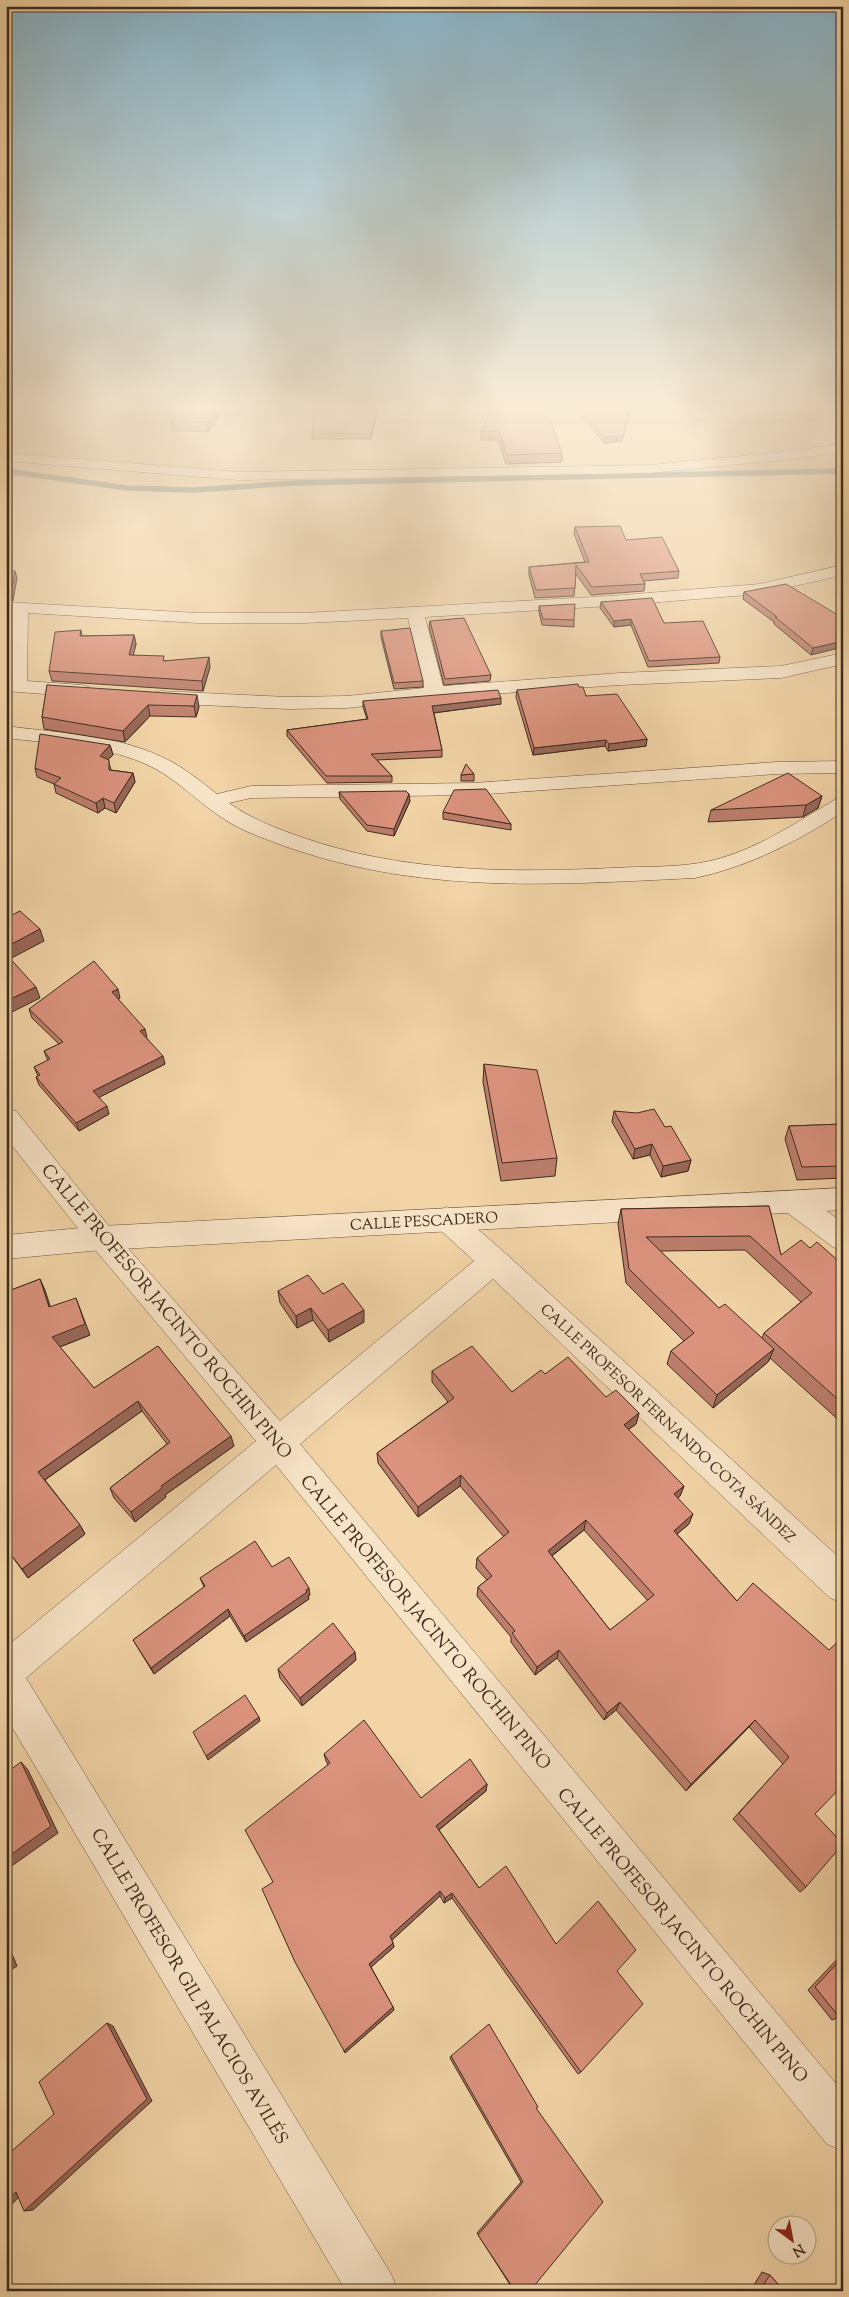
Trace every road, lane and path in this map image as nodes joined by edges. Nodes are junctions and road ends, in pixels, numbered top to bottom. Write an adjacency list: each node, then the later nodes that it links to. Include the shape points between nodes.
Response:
1 (843, 570): 3 (street, via 760,589)
2 (12, 608): 3 (street, via 207,618 305,618); 5 (street)
3 (414, 612): 7 (street)
4 (843, 658): 7 (street, via 781,672)
5 (12, 685): 6 (street)
6 (102, 692)
7 (435, 692): 8 (street, via 317,703)
8 (141, 695)
9 (6, 732): 11 (street, via 84,742 136,753 168,768)
10 (843, 767): 11 (street, via 778,768 473,789 251,792)
11 (213, 801): 12 (street, via 233,816 263,830 337,856 396,869 536,878 696,871 718,867 755,855)
12 (843, 803)
13 (6, 1118): 17 (street, CALLE PROFESOR JACINTO ROCHIN PINO)
14 (843, 1199): 15 (street, CALLE PESCADERO)
15 (795, 1203): 16 (street, CALLE PESCADERO); 18 (street)
16 (447, 1219): 17 (street, CALLE PESCADERO); 20 (street, CALLE PROFESOR FERNANDO COTA SÁNDEZ)
17 (102, 1238): 19 (street, CALLE PESCADERO); 21 (street, CALLE PROFESOR JACINTO ROCHIN PINO)
18 (843, 1239)
19 (6, 1248)
20 (494, 1260): 21 (street); 22 (street, CALLE PROFESOR FERNANDO COTA SÁNDEZ)
21 (279, 1444): 23 (street); 25 (street, CALLE PROFESOR JACINTO ROCHIN PINO)
22 (843, 1584)
23 (6, 1671)
24 (6, 1682): 26 (street, CALLE PROFESOR GIL PALACIOS AVILÉS)
25 (843, 2128)
26 (374, 2291)

